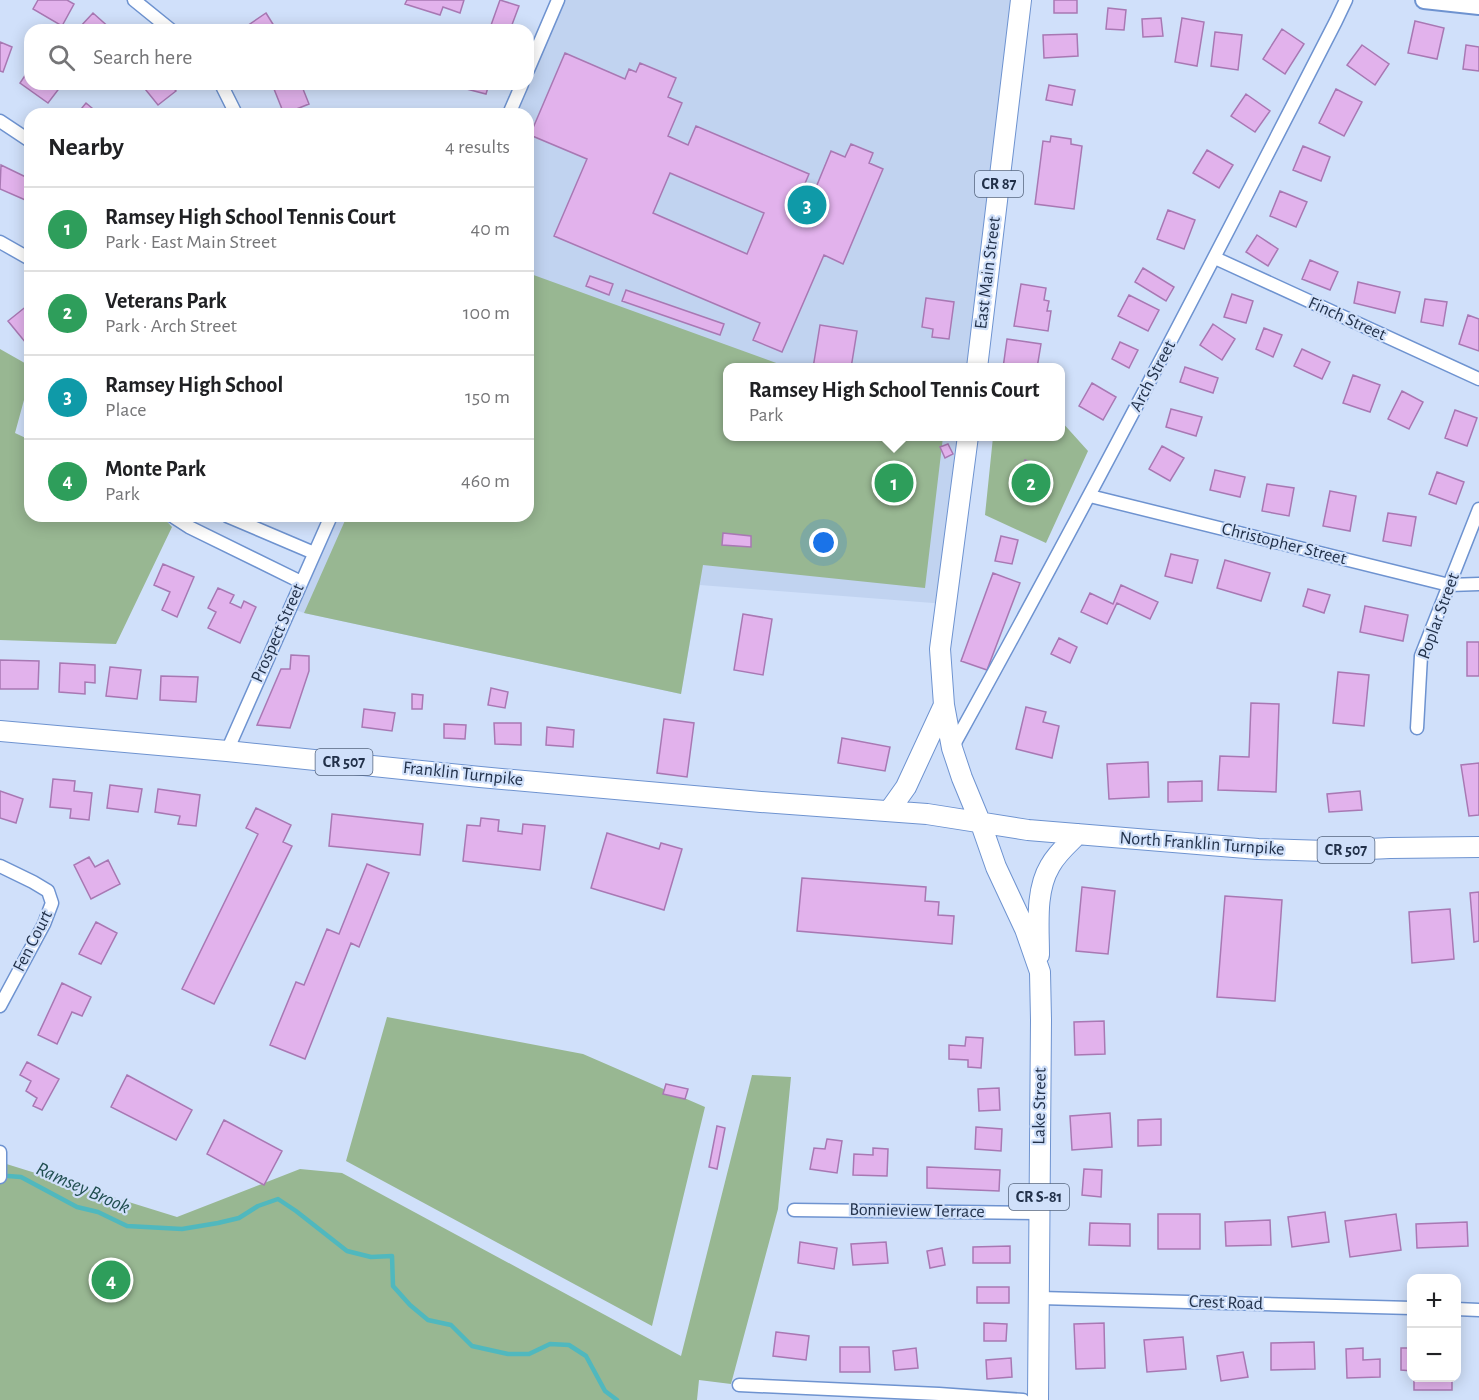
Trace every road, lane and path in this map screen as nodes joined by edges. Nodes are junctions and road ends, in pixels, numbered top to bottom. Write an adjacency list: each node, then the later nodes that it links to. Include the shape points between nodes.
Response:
1 (134, 0): 7 (street)
2 (558, 0): 8 (street)
3 (1021, 0): 18 (main road, East Main Street / CR 87)
4 (1346, 0): 17 (street, Arch Street)
5 (1424, 0): 6 (street)
6 (1479, 6)
7 (164, 24)
8 (534, 55)
9 (224, 90): 11 (street)
10 (519, 90): 12 (street)
11 (233, 108)
12 (512, 108)
13 (0, 121): 14 (street)
14 (24, 137)
15 (0, 242): 16 (street)
16 (24, 256)
17 (1215, 258): 19 (street, Finch Street); 21 (street, Arch Street)
18 (978, 363)
19 (1479, 379)
20 (967, 441): 30 (main road, via 940,649)
21 (1090, 496): 29 (street, Christopher Street); 33 (street, Arch Street)
22 (1479, 509): 29 (street, Poplar Street)
23 (181, 522): 27 (street)
24 (241, 522): 26 (street)
25 (328, 522): 26 (street, Prospect Street)
26 (314, 553): 27 (street, Prospect Street)
27 (301, 582): 34 (street, Prospect Street)
28 (1479, 584): 29 (street, Christopher Street)
29 (1449, 585): 31 (street, Poplar Street, via 1421,656)
30 (944, 705): 33 (main road); 35 (main road, via 906,787)
31 (1417, 728)
32 (0, 731): 34 (main road, Franklin Turnpike / CR 507)
33 (952, 748): 37 (main road, Lake Street)
34 (226, 751): 35 (main road, Franklin Turnpike / CR 507, via 480,777)
35 (889, 811): 36 (main road, Franklin Turnpike / CR 507)
36 (927, 814): 37 (main road, North Franklin Turnpike / CR 507)
37 (981, 824): 38 (main road, North Franklin Turnpike / CR 507); 41 (main road, Lake Street / CR S-81)
38 (1078, 834): 39 (main road, North Franklin Turnpike / CR 507, via 1258,849); 41 (main road, via 1061,850 1045,877 1039,916)
39 (1479, 847)
40 (0, 866): 42 (street, Fen Court, via 48,891 52,903)
41 (1040, 972): 46 (main road, Lake Street / CR S-81)
42 (0, 1006)
43 (0, 1152): 44 (street)
44 (0, 1177)
45 (794, 1210): 46 (street, Bonnieview Terrace)
46 (1039, 1213): 47 (main road, Lake Street / CR S-81)
47 (1040, 1298): 48 (street, Crest Road); 53 (main road, Lake Street / CR S-81)
48 (1407, 1308)
49 (1461, 1309): 50 (street)
50 (1479, 1310)
51 (739, 1385): 52 (street)
52 (1023, 1400)
53 (1038, 1400)

